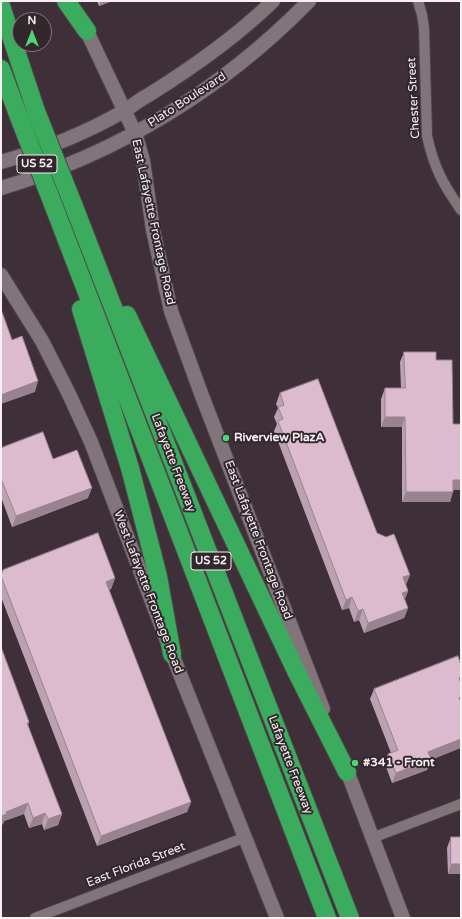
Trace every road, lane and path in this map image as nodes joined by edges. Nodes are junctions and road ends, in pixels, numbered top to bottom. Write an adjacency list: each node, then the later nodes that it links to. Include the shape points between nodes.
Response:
1 (66, 1): 7 (highway)
2 (72, 1): 7 (main road, East Lafayette Frontage Road)
3 (273, 1): 9 (main road, Plato Boulevard, via 254,19 181,75)
4 (309, 1): 10 (main road, Plato Boulevard, via 264,44 225,76)
5 (418, 1): 14 (street, Chester Street, via 424,28 428,136 431,153 441,179)
6 (1, 6): 13 (highway, Lafayette Freeway / US 52, bridge, via 36,111)
7 (87, 31): 9 (main road, East Lafayette Frontage Road)
8 (1, 69): 15 (highway, Lafayette Freeway / US 52, bridge)
9 (125, 110): 10 (main road, East Lafayette Frontage Road); 11 (main road, Plato Boulevard, via 83,132)
10 (135, 134): 12 (main road, Plato Boulevard, via 70,165); 18 (main road, East Lafayette Frontage Road, via 143,161 153,230 171,311)
11 (1, 162)
12 (1, 188)
13 (75, 210): 18 (highway, via 296,672); 25 (highway, Lafayette Freeway / US 52)
14 (461, 210)
15 (58, 217): 17 (highway, via 79,301 130,468 158,576); 24 (highway, Lafayette Freeway / US 52)
16 (1, 275): 17 (main road, West Lafayette Frontage Road, via 42,341 71,398)
17 (172, 654): 20 (main road, West Lafayette Frontage Road)
18 (347, 772): 21 (main road, East Lafayette Frontage Road)
19 (461, 804): 21 (street)
20 (246, 837): 22 (street, East Florida Street); 23 (main road, West Lafayette Frontage Road)
21 (372, 838): 26 (main road, East Lafayette Frontage Road)
22 (35, 918)
23 (277, 918)
24 (328, 918)
25 (350, 918)
26 (403, 918)

